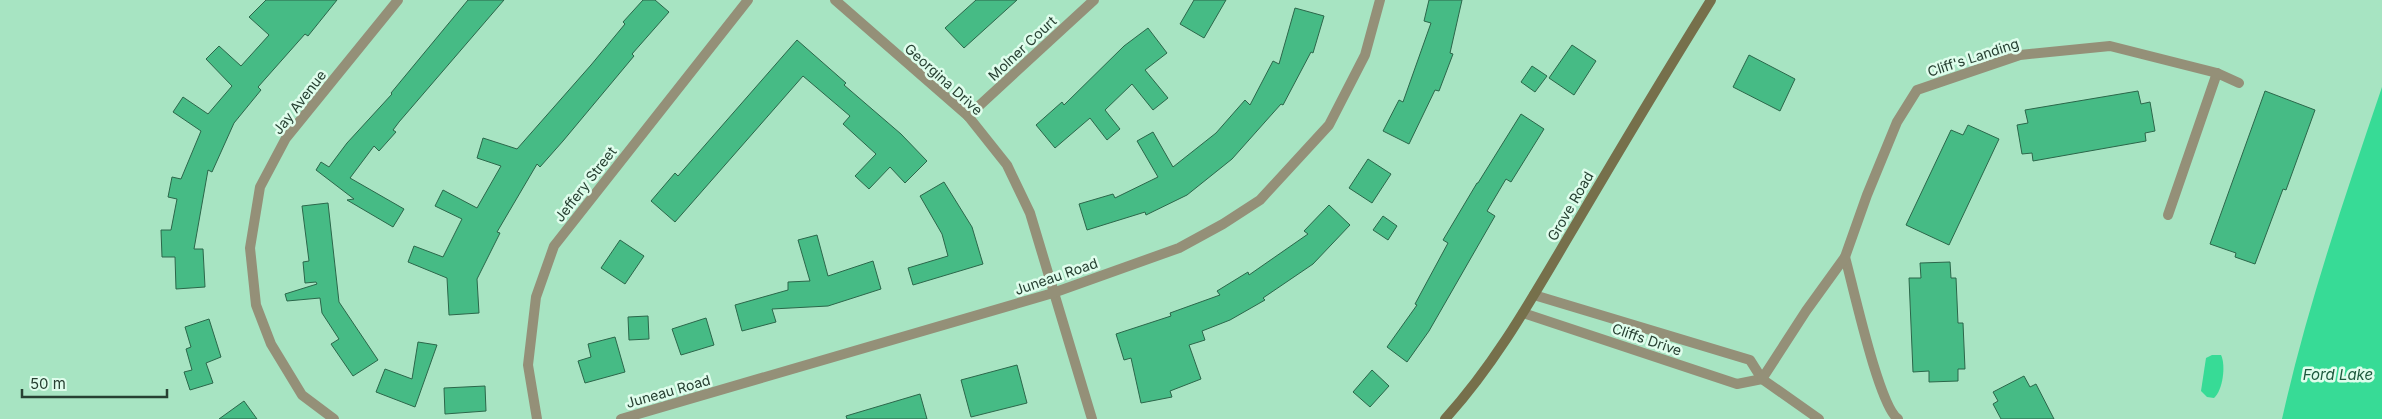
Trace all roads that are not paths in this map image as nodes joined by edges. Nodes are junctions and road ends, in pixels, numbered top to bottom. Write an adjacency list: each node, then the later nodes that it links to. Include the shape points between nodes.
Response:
1 (398, 0): 16 (street, Jay Avenue, via 286,138 260,187 250,248 256,305 270,344 302,395)
2 (748, 0): 17 (street, Jeffery Street, via 554,246 536,297 528,365)
3 (835, 0): 9 (street, Georgina Drive)
4 (1094, 0): 9 (street, Molner Court)
5 (1380, 0): 12 (street, Juneau Road, via 1365,55 1329,125 1260,200 1179,248)
6 (1711, 0): 13 (main road, Grove Road)
7 (2217, 73): 8 (street, Cliff's Landing); 10 (street); 11 (street, Cliff's Landing, via 2110,46 2020,55 1917,90 1897,122)
8 (2239, 83)
9 (968, 116): 12 (street, Georgina Drive, via 1007,165 1030,213)
10 (2168, 215)
11 (1845, 257): 15 (street, Cliff's Landing); 22 (street, via 1881,389)
12 (1054, 293): 18 (street, Juneau Road); 19 (street, Georgina Drive)
13 (1534, 295): 14 (main road, Grove Road); 15 (street, Cliffs Drive, via 1750,360)
14 (1523, 313): 15 (street, Cliffs Drive, via 1737,384); 20 (main road, Grove Road, via 1468,394)
15 (1762, 379): 21 (street, Cliffs Drive)
16 (334, 419)
17 (537, 419)
18 (621, 419)
19 (1092, 419)
20 (1446, 419)
21 (1819, 419)
22 (1898, 419)

